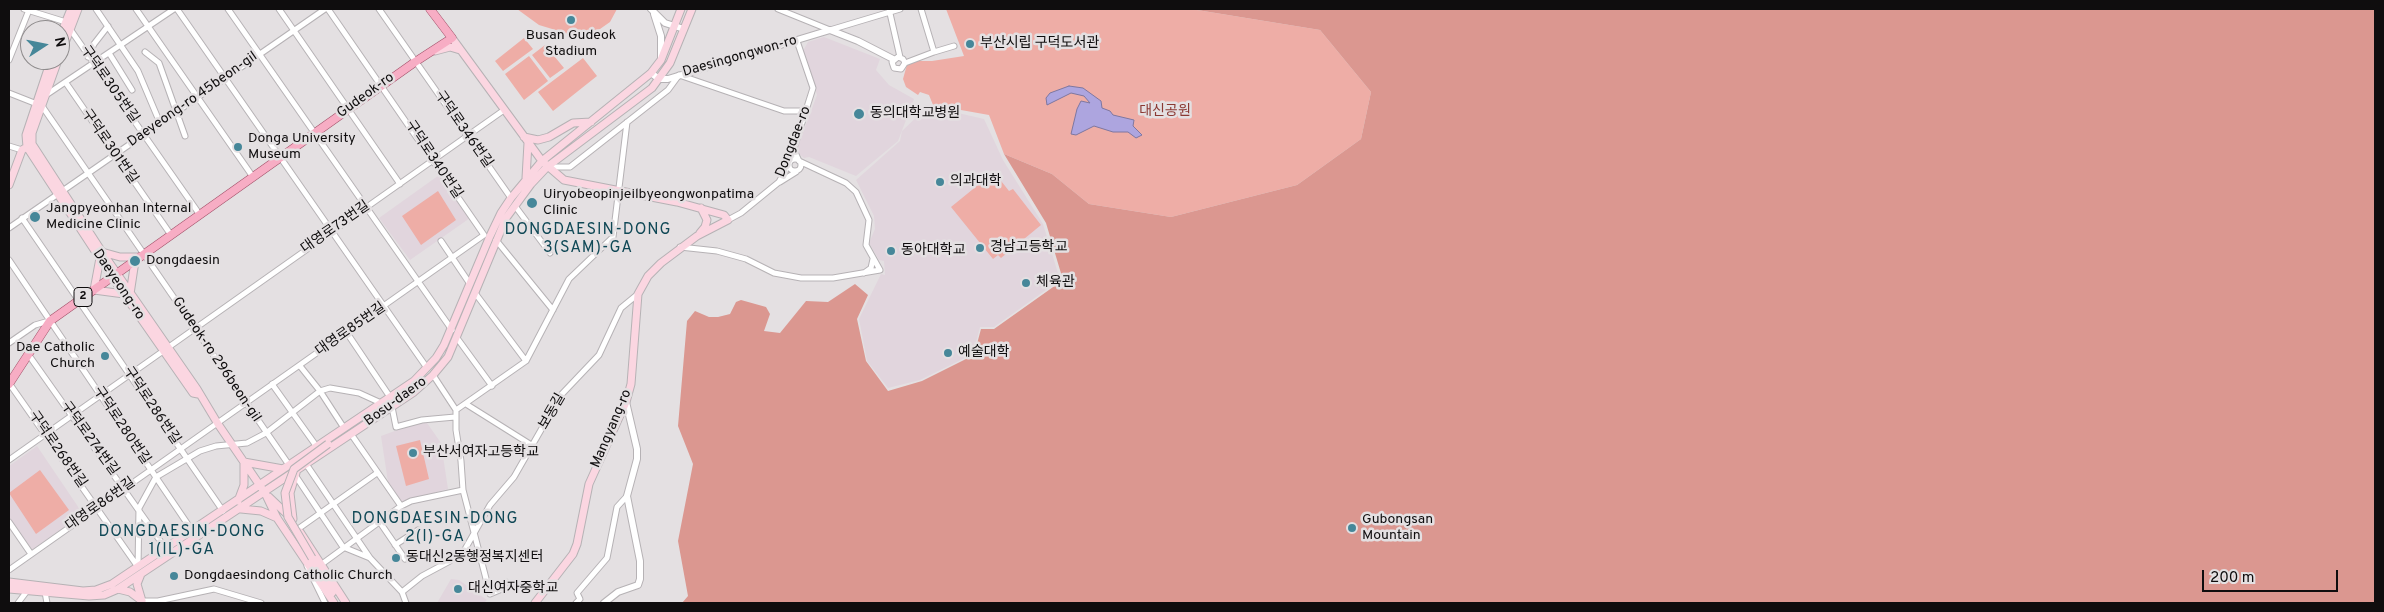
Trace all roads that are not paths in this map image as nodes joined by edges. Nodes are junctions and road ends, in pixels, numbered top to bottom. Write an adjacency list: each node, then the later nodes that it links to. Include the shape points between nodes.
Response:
1 (26, 9): 18 (street); 29 (street)
2 (78, 9): 22 (main road)
3 (96, 9): 19 (street)
4 (136, 9): 21 (street)
5 (176, 9): 21 (street); 50 (street)
6 (228, 9): 36 (street)
7 (279, 9): 24 (street)
8 (326, 9): 24 (street, Daeyeong-ro 45beon-gil); 53 (street, 구덕로340번길)
9 (379, 9): 43 (street, 구덕로346번길)
10 (430, 9): 26 (main road)
11 (681, 9): 20 (main road, Bosu-daero)
12 (692, 9): 23 (main road, Bosu-daero)
13 (778, 9): 25 (street, Daesingongwon-ro)
14 (900, 9): 17 (street, Daesingongwon-ro)
15 (922, 9): 34 (street)
16 (652, 11): 20 (street, via 665,23); 42 (street, via 661,36)
17 (889, 11): 25 (street, Daesingongwon-ro); 39 (street)
18 (60, 20)
19 (108, 26): 30 (street); 38 (street)
20 (674, 26): 23 (street); 42 (main road, Bosu-daero)
21 (148, 27): 30 (street); 57 (street)
22 (70, 29): 38 (street, 구덕로305번길)
23 (684, 29): 51 (main road, Bosu-daero)
24 (294, 30): 36 (street, Daeyeong-ro 45beon-gil); 59 (street)
25 (830, 30): 28 (street, Daesingongwon-ro); 40 (street, Daesingongwon-ro)
26 (452, 38): 32 (main road); 37 (main road, Gudeok-ro / 2)
27 (9, 40): 29 (street)
28 (797, 40): 49 (street, Daesingongwon-ro); 62 (street, Dongdae-ro, via 813,88)
29 (15, 42): 41 (street)
30 (120, 46): 35 (street); 65 (street, via 138,71)
31 (954, 46): 34 (street)
32 (461, 50): 37 (main road, via 446,48); 60 (main road)
33 (145, 52): 61 (street, via 159,63)
34 (934, 52): 44 (street)
35 (109, 54): 45 (street); 54 (street)
36 (259, 54): 50 (street, Daeyeong-ro 45beon-gil); 66 (street)
37 (427, 54): 43 (main road, Gudeok-ro / 2)
38 (88, 56): 45 (street, 구덕로305번길)
39 (900, 57): 40 (street); 44 (street)
40 (893, 59): 44 (street, via 892,66 897,69 904,66)
41 (9, 60)
42 (661, 60): 48 (main road, Bosu-daero)
43 (415, 62): 53 (main road, Gudeok-ro / 2); 69 (street, 구덕로346번길)
44 (904, 62)
45 (93, 64): 52 (street); 67 (street, 구덕로305번길)
46 (48, 70): 58 (main road)
47 (55, 70): 56 (main road)
48 (651, 73): 51 (street); 63 (main road, Bosu-daero)
49 (679, 75): 51 (street, Daesingongwon-ro); 62 (street, via 784,111); 64 (street, via 668,90)
50 (223, 78): 57 (street, Daeyeong-ro 45beon-gil); 75 (street)
51 (659, 80): 81 (main road, Bosu-daero)
52 (66, 83): 56 (street); 74 (street, 구덕로301번길)
53 (382, 85): 59 (main road, Gudeok-ro / 2); 76 (street, 구덕로340번길)
54 (132, 90)
55 (9, 93): 58 (street)
56 (46, 95): 58 (main road)
57 (197, 96): 61 (street, Daeyeong-ro 45beon-gil); 84 (street)
58 (39, 104): 72 (main road, via 26,136); 83 (street, Gudeok-ro 296beon-gil)
59 (348, 109): 66 (main road, Gudeok-ro / 2); 87 (street)
60 (504, 110): 69 (street, 대영로73번길); 70 (main road)
61 (176, 111): 65 (street, Daeyeong-ro 45beon-gil); 68 (street)
62 (807, 111): 73 (street, Dongdae-ro)
63 (591, 122): 70 (main road, via 573,123 549,137); 77 (main road, Bosu-daero)
64 (627, 122): 81 (street, via 570,167); 89 (street)
65 (160, 123): 67 (street, Daeyeong-ro 45beon-gil)
66 (316, 132): 75 (main road, Gudeok-ro / 2); 93 (street)
67 (144, 135): 74 (street, Daeyeong-ro 45beon-gil); 95 (street, 구덕로305번길)
68 (185, 136)
69 (467, 136): 76 (street, 대영로73번길); 91 (street, 구덕로346번길)
70 (526, 140): 77 (main road); 85 (main road)
71 (9, 146): 72 (street)
72 (27, 147): 88 (main road); 90 (main road, Daeyeong-ro)
73 (793, 148): 78 (street); 79 (street, Dongdae-ro)
74 (115, 155): 83 (street, Daeyeong-ro 45beon-gil); 100 (street, 구덕로301번길)
75 (280, 158): 84 (main road, Gudeok-ro / 2); 99 (street)
76 (433, 160): 87 (street, 대영로73번길); 102 (street, 구덕로340번길)
77 (542, 161): 81 (main road); 85 (main road, Bosu-daero)
78 (799, 161): 79 (street, via 794,159); 80 (street); 82 (street)
79 (789, 164): 82 (street, via 790,169); 86 (street, Dongdae-ro)
80 (810, 167): 82 (street); 109 (street, via 846,183 856,192 868,213 870,226 866,245)
81 (547, 168): 89 (main road, via 564,180); 92 (main road, Bosu-daero)
82 (798, 171): 86 (street)
83 (89, 173): 90 (street, Daeyeong-ro 45beon-gil); 107 (street, Gudeok-ro 296beon-gil)
84 (253, 177): 95 (main road, Gudeok-ro / 2)
85 (526, 178): 91 (main road, Bosu-daero)
86 (779, 182): 97 (street, Dongdae-ro)
87 (400, 184): 93 (street, 대영로73번길)
88 (9, 185)
89 (619, 191): 94 (main road); 121 (street, via 613,237 569,279)
90 (59, 192): 96 (street, Daeyeong-ro 45beon-gil); 106 (main road, Daeyeong-ro)
91 (511, 198): 102 (main road, Bosu-daero)
92 (515, 206): 102 (main road, Bosu-daero); 105 (street)
93 (366, 207): 99 (street, 대영로73번길); 113 (street)
94 (701, 208): 97 (main road, via 724,215); 101 (main road, via 707,223)
95 (200, 215): 100 (main road, Gudeok-ro / 2)
96 (22, 218): 98 (street, Daeyeong-ro 45beon-gil); 119 (street, 구덕로286번길)
97 (728, 220): 101 (main road, Mangyang-ro)
98 (9, 228)
99 (331, 231): 120 (street); 123 (street, 대영로73번길)
100 (171, 235): 107 (main road, Gudeok-ro / 2)
101 (697, 236): 104 (main road, Mangyang-ro)
102 (490, 240): 108 (street, 대영로85번길); 114 (main road, Bosu-daero); 116 (main road, Bosu-daero); 121 (street, 구덕로340번길)
103 (441, 241): 108 (street)
104 (680, 247): 111 (street, via 717,251 746,259 774,273 801,278); 118 (main road, Mangyang-ro, via 648,276)
105 (550, 253)
106 (101, 255): 107 (main road); 112 (main road, Daeyeong-ro); 115 (main road)
107 (139, 257): 112 (main road, Gudeok-ro / 2); 117 (main road); 123 (street, Gudeok-ro 296beon-gil)
108 (453, 258): 113 (street, 대영로85번길); 114 (street)
109 (873, 258): 111 (street, via 871,268); 111 (street, via 880,270)
110 (9, 260): 122 (street, 구덕로280번길)
111 (862, 274)
112 (114, 275): 115 (main road, Gudeok-ro / 2); 117 (main road, Daeyeong-ro)
113 (419, 282): 120 (street, 대영로85번길); 124 (street)
114 (470, 284): 124 (main road, Bosu-daero)
115 (94, 290): 117 (main road); 119 (main road, Gudeok-ro / 2)
116 (476, 293): 126 (main road, Bosu-daero); 130 (street)
117 (127, 294): 128 (main road, Daeyeong-ro)
118 (638, 294): 142 (main road, Mangyang-ro, via 631,384); 157 (street, 보동길, via 621,308 599,355 561,394)
119 (78, 300): 122 (main road, Gudeok-ro / 2); 133 (street, 구덕로286번길)
120 (384, 307): 125 (street, 대영로85번길); 132 (street)
121 (553, 310): 130 (street)
122 (50, 321): 127 (street, via 36,325); 129 (main road, Gudeok-ro / 2); 140 (street, 구덕로280번길)
123 (194, 327): 128 (street, 대영로73번길); 144 (street, Gudeok-ro 296beon-gil)
124 (452, 330): 132 (main road, Bosu-daero)
125 (347, 333): 131 (street, 대영로85번길); 141 (street)
126 (457, 338): 134 (main road, Bosu-daero, via 448,357); 138 (street)
127 (9, 343)
128 (165, 348): 133 (street, 대영로73번길); 151 (main road, Daeyeong-ro, via 197,389)
129 (28, 354): 136 (main road, Gudeok-ro / 2); 149 (street, 구덕로274번길)
130 (526, 361): 138 (street)
131 (300, 366): 137 (street, 대영로85번길); 139 (street)
132 (428, 368): 135 (main road, Bosu-daero)
133 (129, 374): 140 (street, 대영로73번길); 159 (street, 구덕로286번길)
134 (433, 375): 146 (main road, Bosu-daero); 147 (street)
135 (414, 381): 141 (main road, Bosu-daero); 213 (main road, bridge, via 404,394 294,469 285,493 288,516)
136 (9, 384): 153 (street, 구덕로268번길)
137 (272, 384): 144 (street, 대영로85번길); 148 (street)
138 (492, 386): 145 (street)
139 (320, 391): 143 (street, via 330,388 359,393); 148 (street); 152 (street)
140 (100, 394): 149 (street, 대영로73번길); 165 (street, 구덕로280번길)
141 (390, 397): 143 (main road, Bosu-daero)
142 (626, 402): 173 (street, via 637,449); 216 (main road, Mangyang-ro, via 589,484 578,544)
143 (381, 403): 152 (main road, Bosu-daero)
144 (247, 404): 151 (street, 대영로85번길); 154 (street, Gudeok-ro 296beon-gil)
145 (466, 404): 147 (street); 157 (street)
146 (392, 407): 150 (street, via 396,427 422,420); 155 (main road, Bosu-daero)
147 (456, 410): 150 (street)
148 (292, 411): 154 (street); 158 (street)
149 (72, 415): 153 (street, 대영로73번길); 170 (street, 구덕로274번길)
150 (455, 417): 171 (street)
151 (218, 424): 156 (main road, Daeyeong-ro); 159 (street, 대영로86번길)
152 (344, 428): 158 (main road, Bosu-daero)
153 (46, 433): 161 (street, 대영로73번길); 177 (street, 구덕로268번길)
154 (266, 433): 156 (street, via 247,443); 164 (street, Gudeok-ro 296beon-gil)
155 (351, 434): 163 (main road, Bosu-daero); 166 (street)
156 (231, 444): 160 (street, via 200,451); 162 (main road, Daeyeong-ro)
157 (533, 446): 189 (street, 보동길, via 514,477 490,505)
158 (317, 447): 164 (main road, Bosu-daero)
159 (181, 450): 160 (street, 구덕로286번길); 165 (street, 대영로86번길)
160 (186, 458): 168 (street); 179 (street, 구덕로286번길)
161 (9, 460)
162 (244, 462): 164 (main road); 169 (main road, Daeyeong-ro); 175 (main road, via 244,484)
163 (306, 464): 167 (main road, Bosu-daero); 174 (street)
164 (286, 467): 169 (main road, Bosu-daero)
165 (151, 470): 168 (street, 구덕로280번길); 170 (street, 대영로86번길)
166 (377, 472): 174 (street); 176 (street)
167 (296, 473): 172 (main road, Bosu-daero); 180 (street); 182 (main road, via 290,492)
168 (156, 477): 178 (street); 187 (street, 구덕로280번길)
169 (260, 486): 172 (main road, Daeyeong-ro); 175 (main road, Bosu-daero)
170 (125, 489): 177 (street, 대영로86번길); 178 (street, 구덕로274번길)
171 (463, 490): 176 (street); 189 (street)
172 (265, 493): 175 (main road, Bosu-daero); 181 (main road, Daeyeong-ro); 182 (main road, Daeyeong-ro)
173 (627, 496): 217 (street, via 617,507 607,558 577,593 580,599); 218 (street, via 640,561 640,579 638,585 618,592)
174 (333, 503): 180 (street); 188 (street)
175 (239, 505): 179 (main road, Bosu-daero); 181 (main road); 199 (main road, Bosu-daero)
176 (401, 506): 183 (street)
177 (97, 508): 193 (street, 대영로86번길); 199 (street, 구덕로268번길)
178 (139, 508): 192 (street, 구덕로274번길); 199 (street)
179 (223, 511): 187 (main road, Bosu-daero)
180 (321, 512): 185 (street); 191 (street)
181 (276, 518): 194 (main road, Daeyeong-ro)
182 (293, 519): 185 (main road, Daeyeong-ro)
183 (379, 521): 188 (street); 190 (street)
184 (9, 522): 193 (street)
185 (298, 529): 197 (main road, Daeyeong-ro)
186 (418, 530): 190 (street)
187 (192, 532): 192 (main road, Bosu-daero)
188 (357, 537): 191 (street); 195 (street)
189 (474, 537): 201 (street, via 490,594 502,589); 206 (street, 보동길, via 450,562 422,576)
190 (396, 545): 196 (street)
191 (344, 547): 195 (street); 197 (street)
192 (166, 548): 199 (main road, Bosu-daero)
193 (31, 554): 198 (street, 대영로86번길)
194 (303, 556): 211 (street); 212 (main road, Daeyeong-ro)
195 (370, 558): 206 (street)
196 (405, 559)
197 (322, 564): 214 (main road, Daeyeong-ro)
198 (9, 570): 200 (street)
199 (140, 571): 200 (main road, Bosu-daero, via 96,590 83,591); 203 (main road, Bosu-daero); 207 (main road, via 137,584)
200 (9, 581)
201 (506, 582)
202 (9, 589): 204 (main road, Bosu-daero)
203 (118, 589): 205 (main road, Bosu-daero, via 104,595 89,596); 207 (main road, via 130,592)
204 (27, 591): 205 (main road, Bosu-daero); 208 (street)
205 (45, 592): 209 (street)
206 (402, 592): 215 (street)
207 (142, 601): 210 (street, via 214,590)
208 (18, 603)
209 (47, 603)
210 (261, 603)
211 (325, 603)
212 (334, 603)
213 (338, 603)
214 (346, 603)
215 (406, 603)
216 (535, 603)
217 (576, 603)
218 (604, 603)

